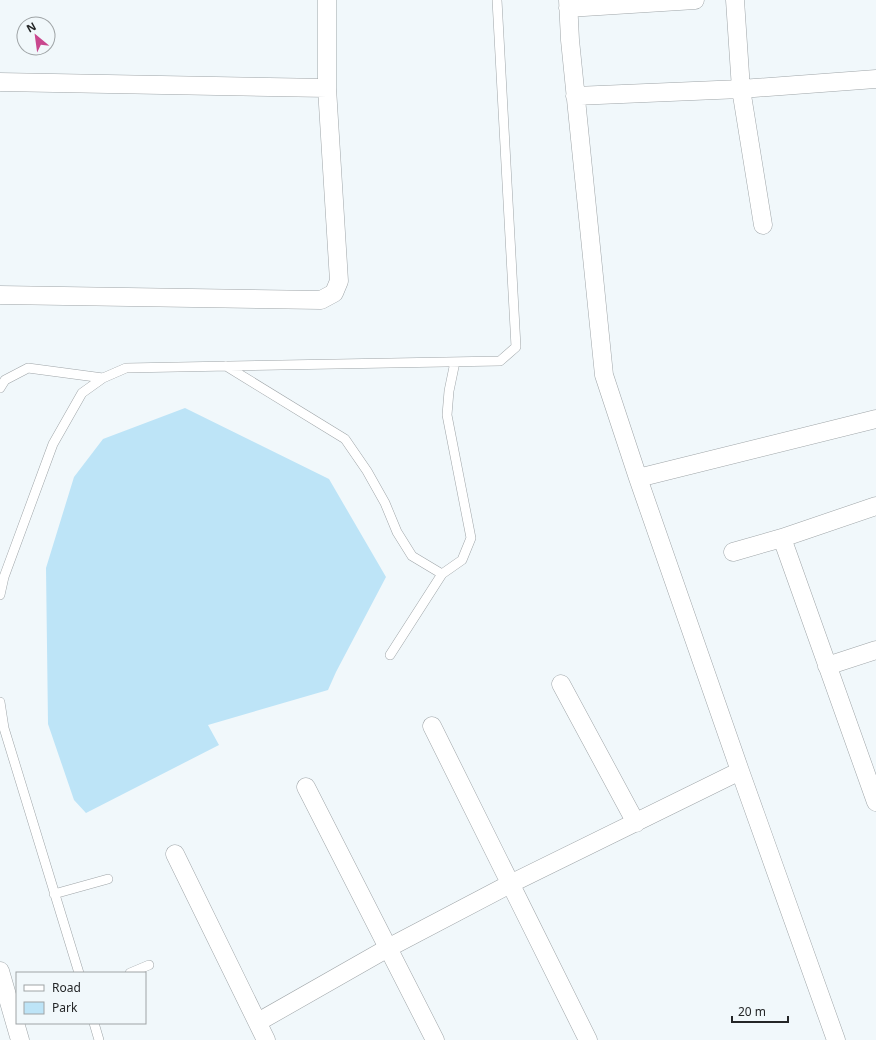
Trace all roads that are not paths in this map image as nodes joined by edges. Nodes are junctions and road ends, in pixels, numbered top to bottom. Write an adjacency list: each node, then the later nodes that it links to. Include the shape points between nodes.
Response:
1 (327, 0): 8 (street)
2 (497, 0): 13 (lane, via 516,347 500,361)
3 (695, 0): 5 (street)
4 (735, 0): 9 (street)
5 (568, 4): 10 (street)
6 (876, 79): 9 (street)
7 (0, 82): 8 (street)
8 (327, 88): 12 (street, via 339,281 334,293 321,300)
9 (741, 89): 10 (street); 11 (street)
10 (575, 96): 18 (street, via 604,375)
11 (763, 225)
12 (0, 295)
13 (456, 362): 14 (lane); 22 (lane, via 449,391 447,415 471,538 462,560)
14 (226, 366): 15 (lane, via 126,368); 22 (lane, via 345,439 367,471 385,503 397,532 412,556)
15 (103, 378): 16 (lane, via 28,368 5,380); 23 (lane, via 82,394 53,444)
16 (0, 388)
17 (876, 419): 18 (street)
18 (638, 478): 31 (street)
19 (876, 506): 20 (street)
20 (782, 538): 21 (street); 26 (street)
21 (733, 552)
22 (442, 574): 25 (lane)
23 (0, 595)
24 (876, 650): 26 (street)
25 (390, 655)
26 (828, 666): 33 (street)
27 (561, 684): 34 (street)
28 (0, 702): 29 (lane)
29 (2, 726): 38 (lane)
30 (432, 726): 37 (street)
31 (740, 771): 34 (street); 51 (street)
32 (306, 787): 39 (street)
33 (876, 802)
34 (636, 823): 37 (street)
35 (175, 854): 44 (street)
36 (108, 879): 38 (lane)
37 (510, 884): 39 (street); 50 (street)
38 (54, 894): 42 (lane)
39 (388, 948): 44 (street); 49 (street)
40 (149, 965): 43 (lane)
41 (0, 971): 46 (street)
42 (79, 972)
43 (132, 972)
44 (258, 1022): 48 (street)
45 (94, 1024): 47 (lane)
46 (20, 1040)
47 (99, 1040)
48 (266, 1040)
49 (435, 1040)
50 (588, 1040)
51 (836, 1040)

